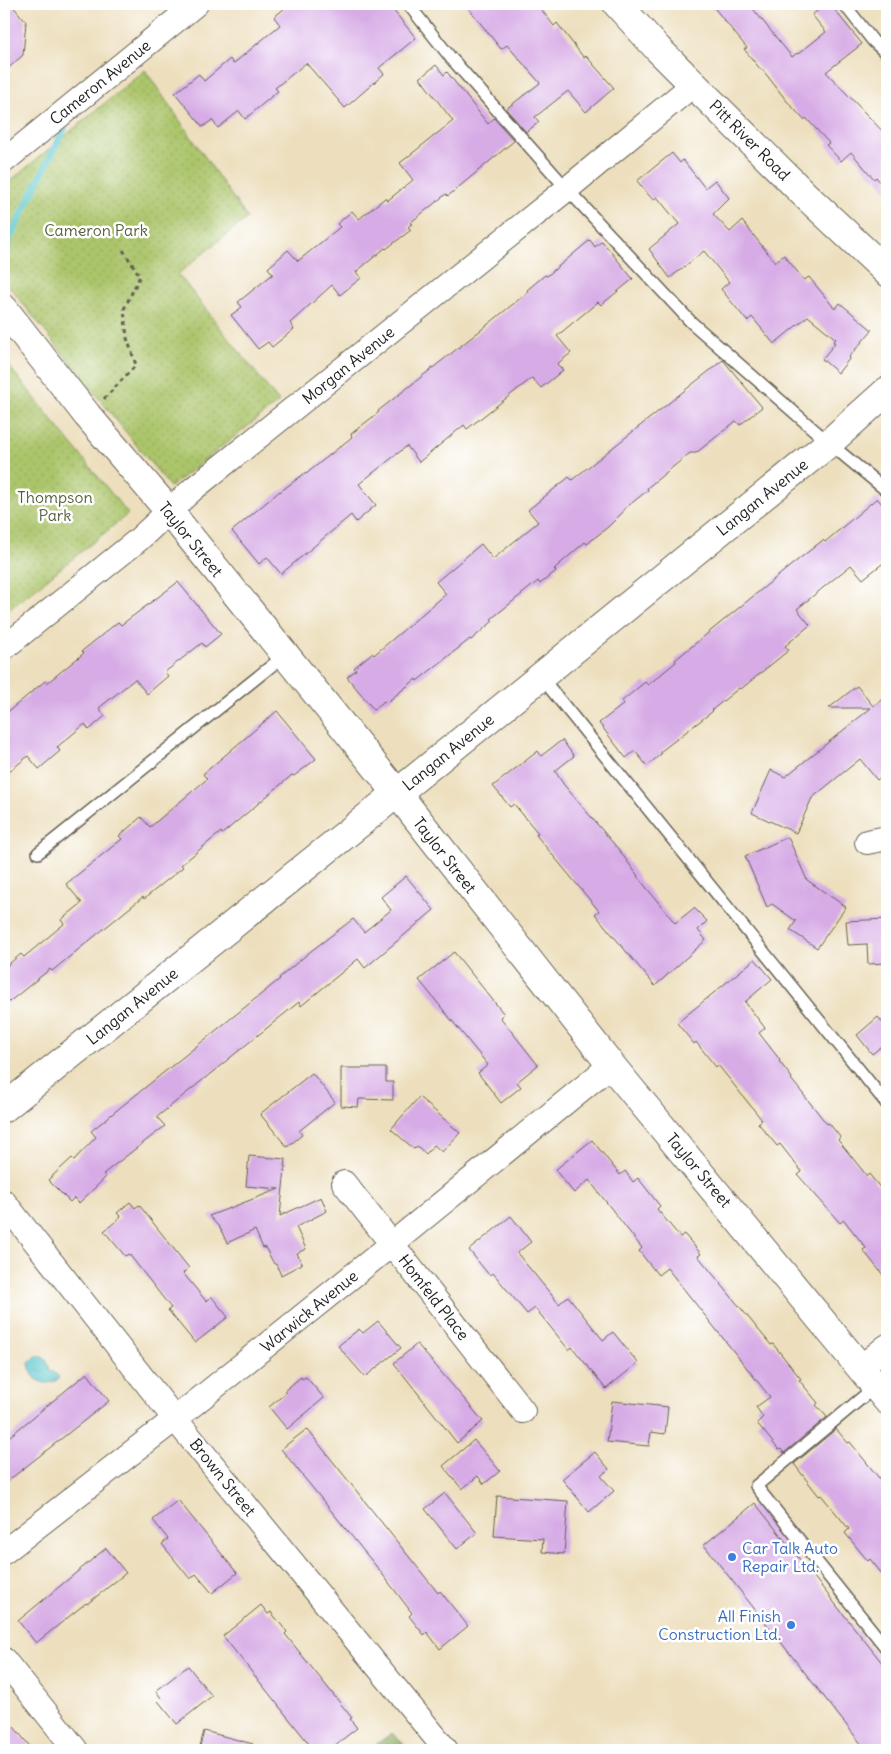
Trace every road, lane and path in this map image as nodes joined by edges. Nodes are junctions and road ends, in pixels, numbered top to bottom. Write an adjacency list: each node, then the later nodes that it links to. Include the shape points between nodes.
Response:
1 (196, 4): 7 (street, Cameron Avenue)
2 (408, 4): 8 (lane, via 451,58)
3 (617, 4): 6 (street, Pitt River Road)
4 (844, 4): 5 (lane, via 873,42)
5 (887, 54)
6 (694, 84): 8 (street, Morgan Avenue); 10 (street, Pitt River Road)
7 (4, 161)
8 (567, 189): 14 (lane, via 691,322); 16 (street, Morgan Avenue)
9 (121, 247): 13 (path, via 140,276 124,309 127,338 136,365)
10 (887, 272)
11 (4, 309): 13 (street, Taylor Street)
12 (887, 391): 14 (street, Langan Avenue)
13 (87, 415): 16 (street, Taylor Street)
14 (829, 443): 15 (lane); 19 (street, Langan Avenue)
15 (887, 491)
16 (169, 511): 17 (street, Morgan Avenue, via 138,540); 18 (street, Taylor Street)
17 (4, 648)
18 (285, 655): 20 (street, Taylor Street); 21 (lane)
19 (541, 677): 20 (street, Langan Avenue); 23 (lane)
20 (397, 793): 22 (street, Taylor Street); 24 (street, Langan Avenue)
21 (38, 853)
22 (611, 1064): 27 (street, Warwick Avenue); 29 (street, Taylor Street)
23 (887, 1104)
24 (4, 1108)
25 (344, 1183): 27 (street, Homfeld Place)
26 (4, 1202): 31 (street, Brown Street)
27 (392, 1244): 30 (street, Homfeld Place); 31 (street, Warwick Avenue)
28 (887, 1346): 29 (street)
29 (875, 1384): 33 (lane, via 756,1486)
30 (523, 1411)
31 (175, 1419): 32 (street, Warwick Avenue); 36 (street, Brown Street)
32 (4, 1552)
33 (887, 1649)
34 (4, 1660): 35 (street)
35 (76, 1750)
36 (446, 1750)

